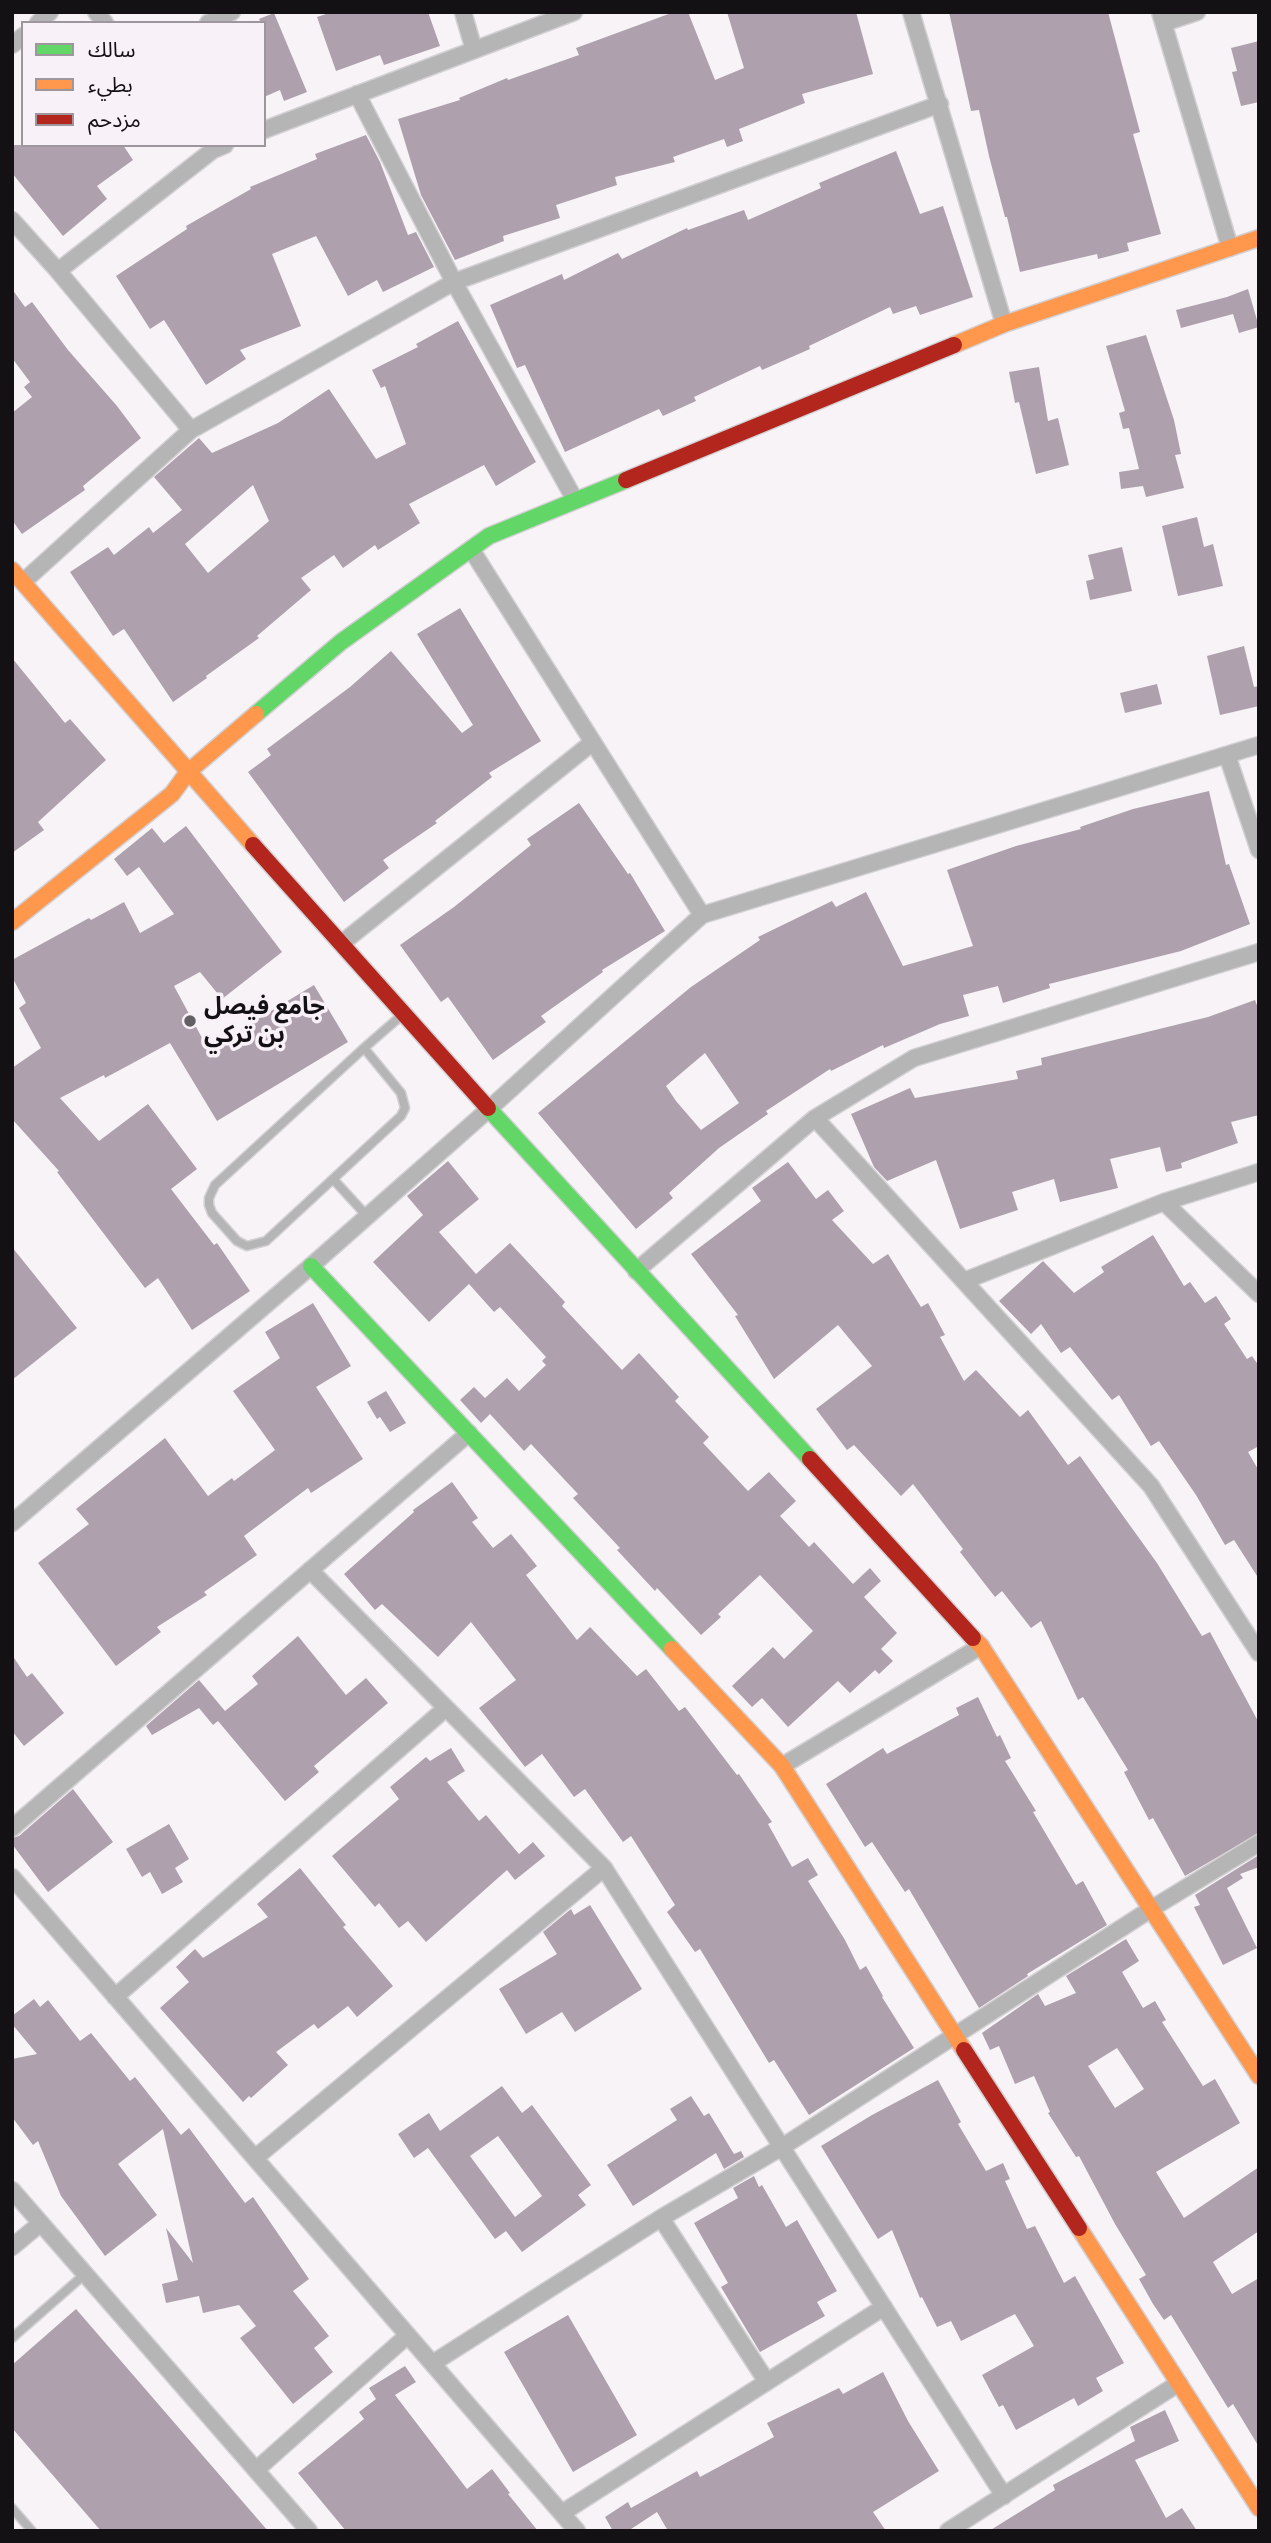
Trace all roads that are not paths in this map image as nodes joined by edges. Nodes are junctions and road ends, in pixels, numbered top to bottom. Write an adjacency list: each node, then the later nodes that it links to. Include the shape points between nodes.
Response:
1 (232, 12): 7 (street)
2 (463, 12): 8 (street)
3 (574, 12): 8 (street)
4 (911, 12): 10 (street)
5 (1197, 12): 6 (street)
6 (1162, 18): 15 (street)
7 (212, 21)
8 (474, 50): 9 (street)
9 (357, 94): 11 (street); 17 (street)
10 (940, 104): 17 (street); 18 (street)
11 (266, 129)
12 (216, 147): 16 (street)
13 (12, 220): 16 (street)
14 (1259, 238): 15 (street)
15 (1230, 248): 18 (street)
16 (58, 271): 19 (street)
17 (454, 282): 19 (street); 20 (street)
18 (1004, 324): 20 (street)
19 (191, 430): 22 (street)
20 (575, 500): 21 (street, via 489,536)
21 (471, 549): 23 (street); 26 (street, via 341,642)
22 (18, 576): 26 (street)
23 (593, 742): 28 (street); 30 (street)
24 (1259, 745): 25 (street)
25 (1227, 755): 27 (street); 28 (street)
26 (188, 772): 29 (street, via 172,794); 30 (street)
27 (1259, 850)
28 (702, 915): 34 (street)
29 (12, 922)
30 (342, 943): 32 (street)
31 (1259, 952): 35 (street, via 914,1058)
32 (404, 1013): 33 (lane); 34 (street)
33 (364, 1048): 37 (lane, via 401,1093 405,1108); 37 (lane, via 215,1185 209,1205 237,1241 256,1245 266,1241)
34 (489, 1109): 39 (street); 41 (street)
35 (815, 1118): 41 (street); 42 (street)
36 (1259, 1172): 38 (street)
37 (333, 1178): 39 (lane)
38 (1164, 1202): 42 (street); 43 (street)
39 (367, 1216): 40 (street)
40 (312, 1266): 44 (street); 45 (street)
41 (636, 1271): 47 (street)
42 (964, 1281): 48 (street, via 1151,1486)
43 (1259, 1294)
44 (469, 1433): 46 (street); 50 (street)
45 (12, 1523)
46 (310, 1570): 49 (street); 51 (street)
47 (981, 1646): 50 (street); 55 (street)
48 (1259, 1653)
49 (446, 1708): 53 (street); 56 (street)
50 (782, 1766): 57 (street)
51 (12, 1828)
52 (1259, 1843): 55 (street)
53 (604, 1868): 59 (street); 60 (street)
54 (12, 1877): 56 (street)
55 (1151, 1909): 57 (street); 58 (street)
56 (116, 1997): 60 (street)
57 (956, 2037): 59 (street); 71 (street)
58 (1259, 2076)
59 (782, 2147): 62 (street); 66 (street)
60 (256, 2158): 67 (street)
61 (12, 2190): 63 (street)
62 (661, 2218): 69 (street); 70 (street)
63 (41, 2223): 64 (street); 65 (street)
64 (12, 2247)
65 (85, 2274): 68 (lane); 72 (street)
66 (884, 2307): 70 (street); 73 (street)
67 (408, 2335): 69 (street); 72 (street)
68 (12, 2338)
69 (433, 2363): 76 (street)
70 (767, 2382): 76 (street)
71 (1179, 2383): 73 (street); 75 (street)
72 (256, 2470): 78 (street)
73 (1004, 2496): 80 (street)
74 (12, 2508): 77 (lane)
75 (1259, 2508)
76 (562, 2513): 79 (street)
77 (32, 2531)
78 (309, 2531)
79 (578, 2531)
80 (948, 2531)

